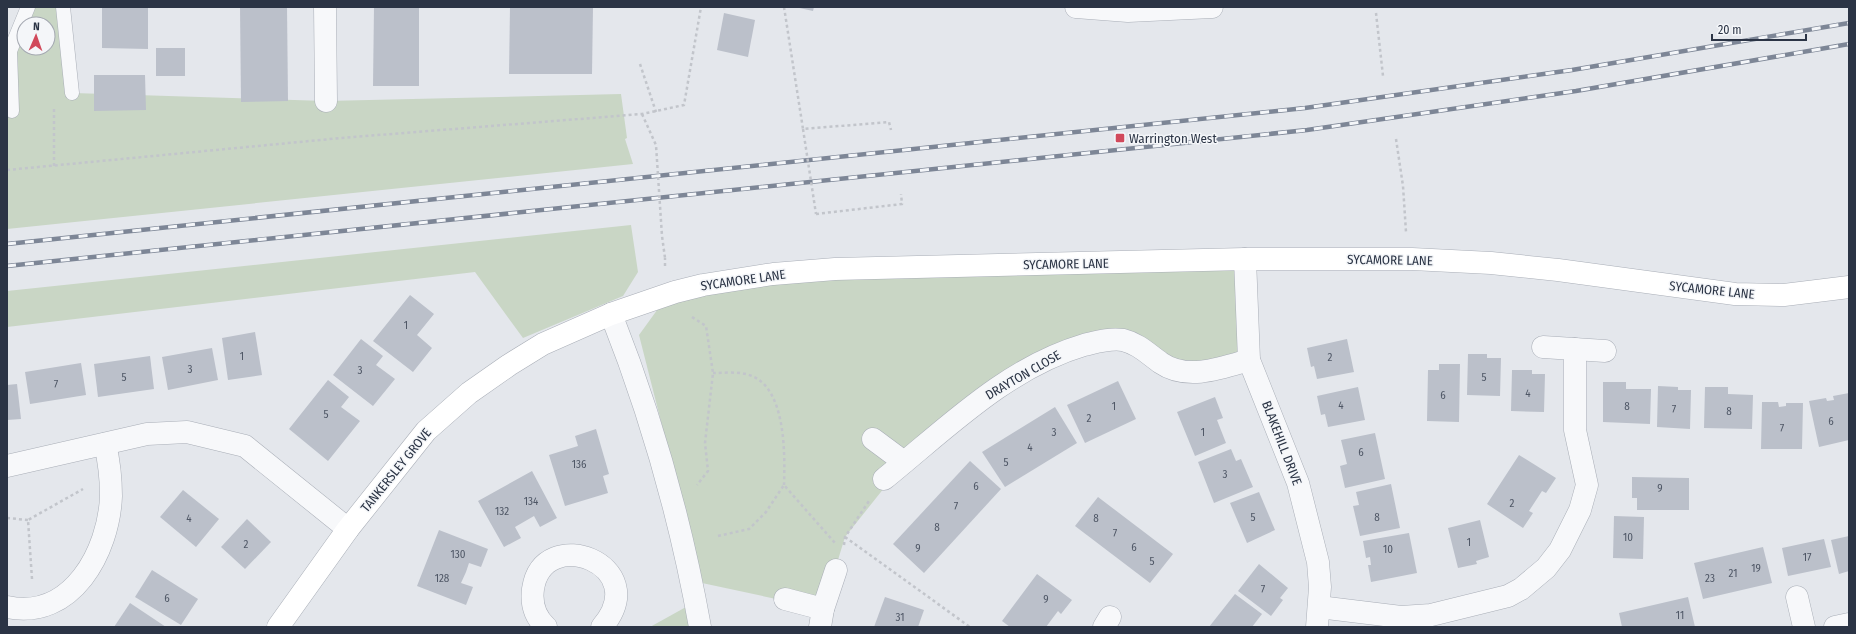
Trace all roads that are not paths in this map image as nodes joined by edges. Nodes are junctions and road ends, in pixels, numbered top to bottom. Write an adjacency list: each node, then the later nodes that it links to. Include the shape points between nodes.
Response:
1 (28, 7): 8 (lane, via 10,51)
2 (63, 7): 6 (lane)
3 (325, 7): 7 (street)
4 (1076, 7): 5 (street, via 1128,10)
5 (1212, 7)
6 (72, 93)
7 (326, 101)
8 (12, 111)
9 (1245, 260): 10 (street, SYCAMORE LANE, via 1412,259 1491,263 1735,294 1784,294); 11 (street, SYCAMORE LANE, via 835,269 773,274 689,288); 15 (street, BLAKEHILL DRIVE)
10 (1849, 287)
11 (611, 314): 21 (street, TANKERSLEY GROVE, via 543,344 469,393 426,431); 32 (street, via 629,360 674,507)
12 (1543, 347): 13 (street)
13 (1575, 349): 14 (street); 26 (street, via 1575,430 1587,485 1580,510 1560,550 1546,568 1521,589 1508,596 1431,615)
14 (1605, 351)
15 (1249, 360): 18 (street, DRAYTON CLOSE, via 1221,368 1190,372 1172,369 1135,344 1108,339 1060,352 1016,377 956,418); 26 (street, BLAKEHILL DRIVE, via 1298,483 1318,562)
16 (874, 439): 18 (street)
17 (105, 444): 19 (street); 21 (street, via 147,434 187,432 245,446); 25 (street, via 111,496 102,544 92,565 76,586 60,599 35,609 20,610)
18 (904, 462): 20 (street, DRAYTON CLOSE)
19 (7, 466)
20 (884, 479)
21 (348, 529): 29 (street, TANKERSLEY GROVE)
22 (839, 561): 27 (street)
23 (1797, 598): 33 (street)
24 (784, 599): 27 (street)
25 (7, 607)
26 (1318, 617)
27 (821, 618)
28 (1849, 624): 34 (street)
29 (278, 627)
30 (546, 627): 31 (street, via 534,609 534,583 540,571 550,562 562,556 575,554 601,564 613,582 616,603 611,617)
31 (602, 627)
32 (700, 627)
33 (1804, 627)
34 (1835, 627)

